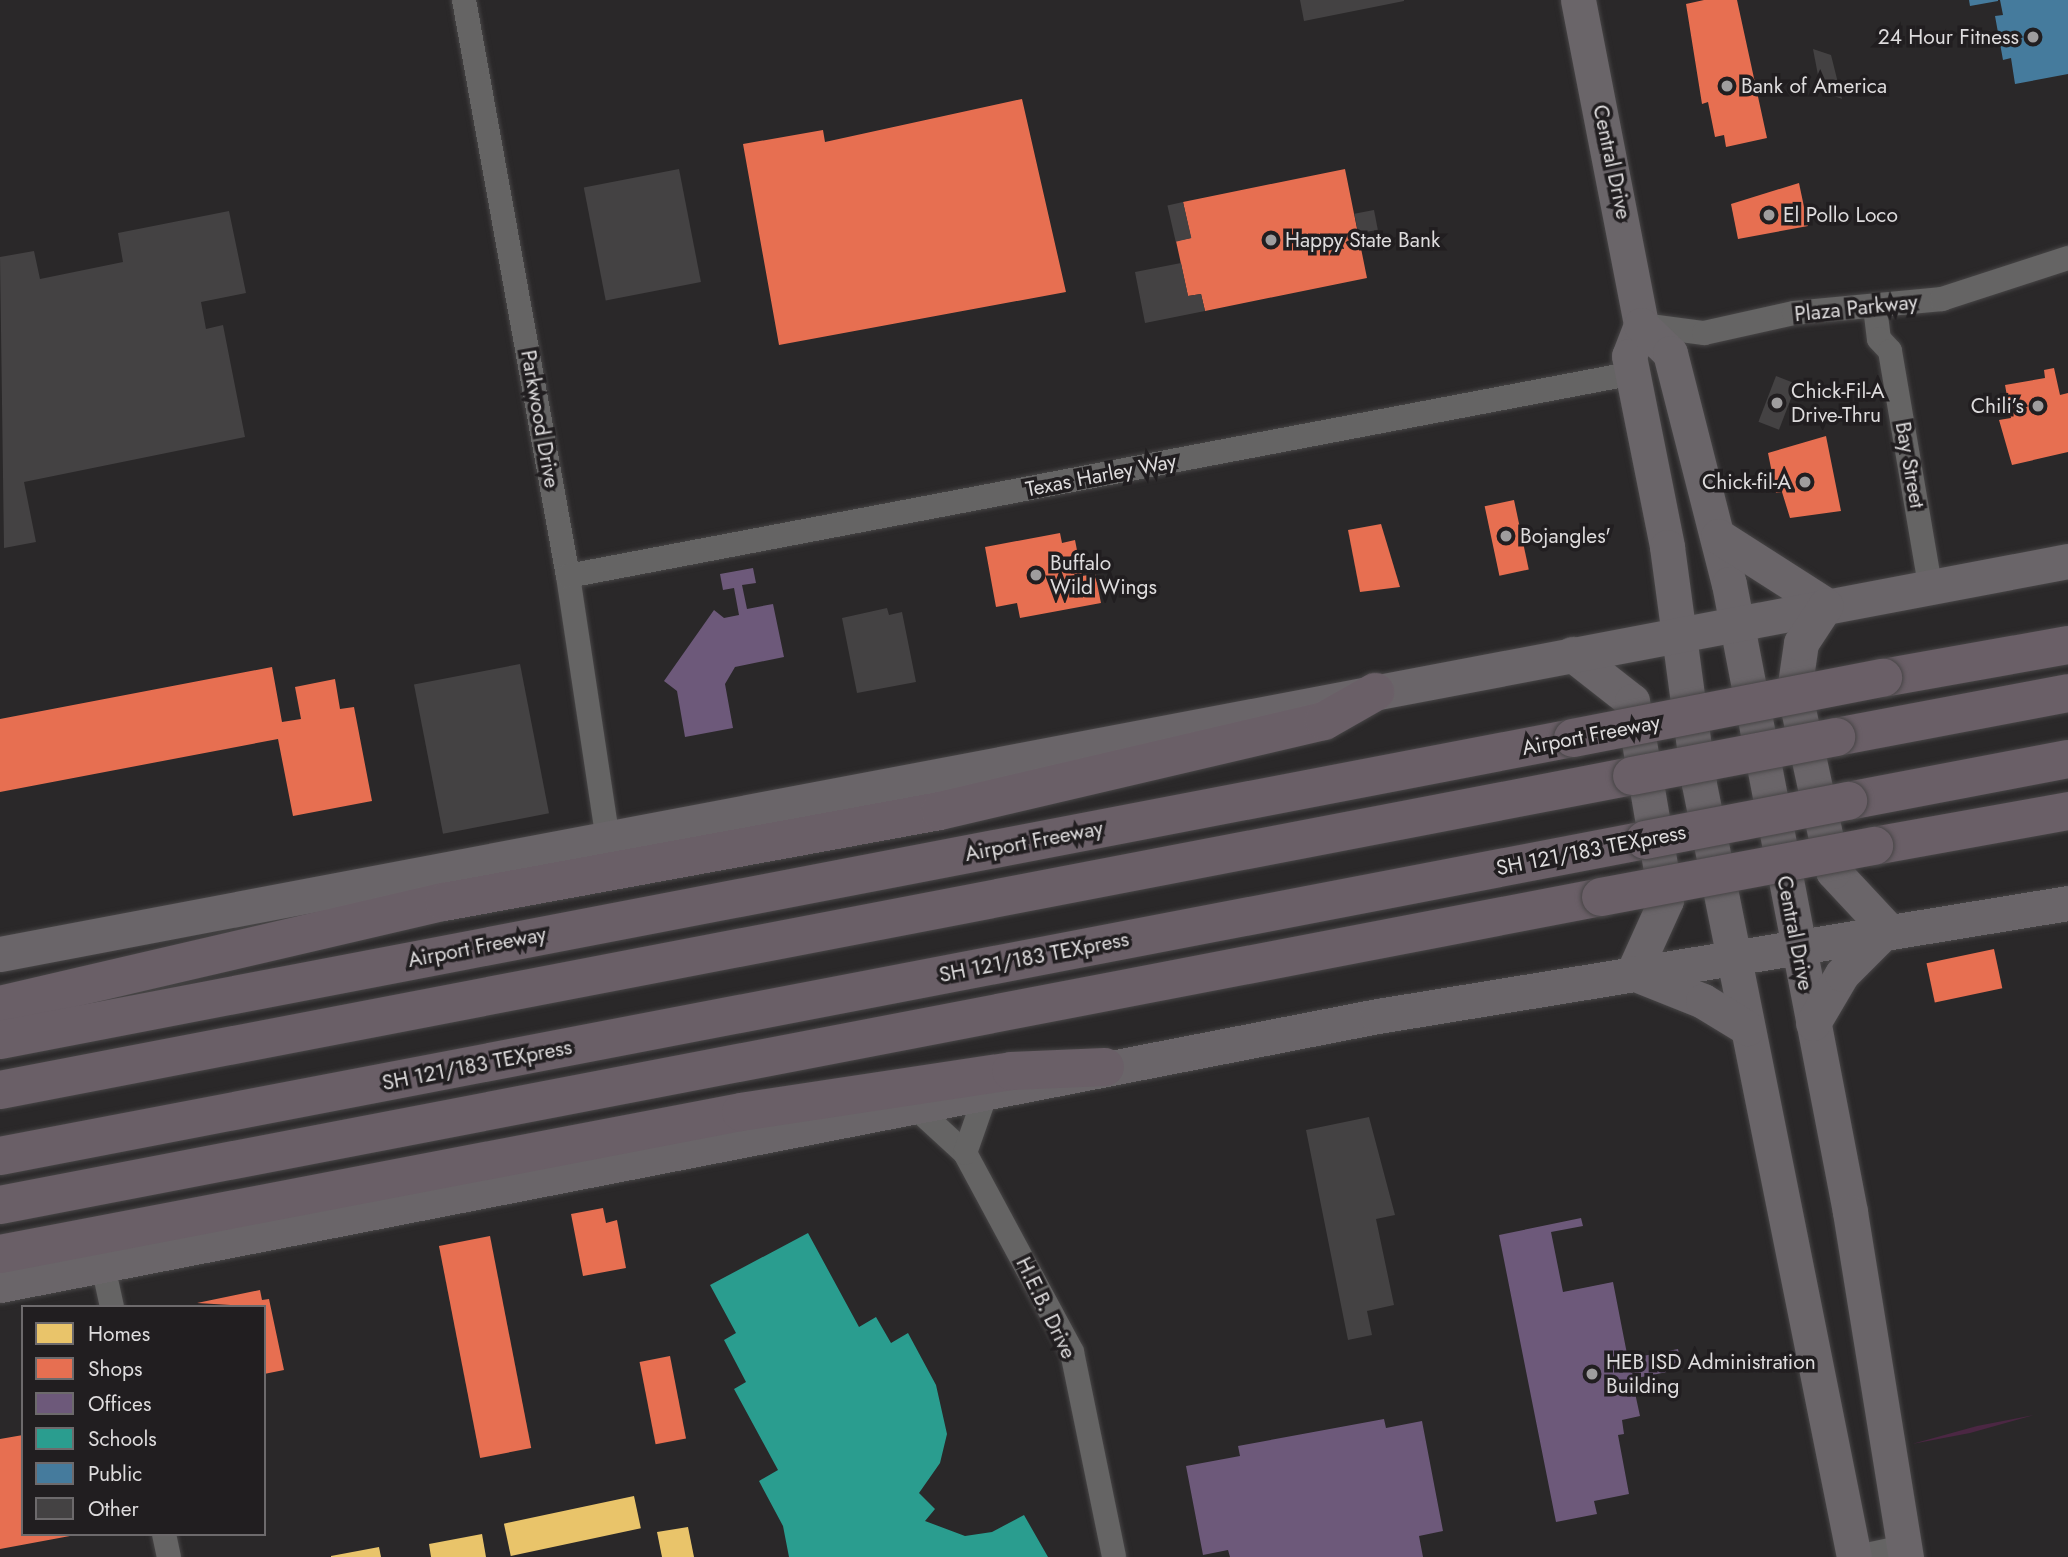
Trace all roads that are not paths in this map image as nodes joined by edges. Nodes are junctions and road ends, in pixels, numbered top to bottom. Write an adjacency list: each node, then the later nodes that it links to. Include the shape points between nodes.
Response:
1 (464, 0): 10 (street, Parkwood Drive)
2 (1578, 0): 5 (main road, Central Drive)
3 (2068, 258): 4 (street, Plaza Parkway, via 1942,299)
4 (1875, 307): 5 (street, Plaza Parkway, via 1794,313 1704,333); 11 (street, Bay Street, via 1880,339 1890,351)
5 (1641, 325): 6 (main road, via 1629,356); 7 (main road, Central Drive, via 1670,353)
6 (1634, 373): 7 (main road, via 1656,381 1679,429); 10 (street, Texas Harley Way); 14 (main road)
7 (1694, 435): 8 (main road, Central Drive)
8 (1718, 536): 12 (main road); 13 (main road, Central Drive)
9 (2068, 561): 11 (main road)
10 (568, 576): 21 (street, Parkwood Drive)
11 (1930, 586): 12 (main road)
12 (1826, 605): 13 (main road); 23 (main road, via 1801,643 1794,691 1833,871)
13 (1735, 622): 14 (main road); 24 (main road, Central Drive)
14 (1676, 633): 16 (main road); 26 (main road)
15 (2068, 645): 31 (highway, Airport Freeway, bridge)
16 (1572, 653): 17 (main road); 27 (main road, via 1632,701 1666,900)
17 (1375, 692): 21 (main road); 28 (highway, via 1324,721 940,811 430,905)
18 (2068, 693): 33 (highway, bridge)
19 (2068, 760): 37 (highway, SH 121/183 TEXpress, bridge)
20 (2068, 811): 38 (highway, bridge)
21 (608, 840): 25 (main road)
22 (2068, 903): 23 (main road)
23 (1887, 929): 24 (main road); 29 (main road, via 1842,974)
24 (1798, 944): 26 (main road); 29 (main road, Central Drive)
25 (0, 954)
26 (1732, 956): 27 (main road); 30 (main road)
27 (1633, 974): 30 (main road, via 1703,1001); 32 (main road)
28 (0, 1005)
29 (1813, 1023): 43 (main road, Central Drive)
30 (1747, 1028): 44 (main road)
31 (0, 1040)
32 (1105, 1067): 34 (main road); 39 (highway, via 1012,1071 741,1112)
33 (0, 1090)
34 (985, 1096): 35 (main road); 36 (street)
35 (916, 1108): 36 (street, H.E.B. Drive); 40 (main road)
36 (965, 1153): 48 (street, H.E.B. Drive, via 1072,1352)
37 (0, 1156)
38 (0, 1205)
39 (0, 1254)
40 (103, 1266): 41 (main road); 42 (street)
41 (0, 1285)
42 (112, 1305)
43 (1886, 1443): 44 (main road); 46 (main road, Central Drive)
44 (1834, 1453): 49 (main road)
45 (164, 1536): 47 (street)
46 (1905, 1552): 49 (street)
47 (169, 1557)
48 (1114, 1557)
49 (1855, 1557)

